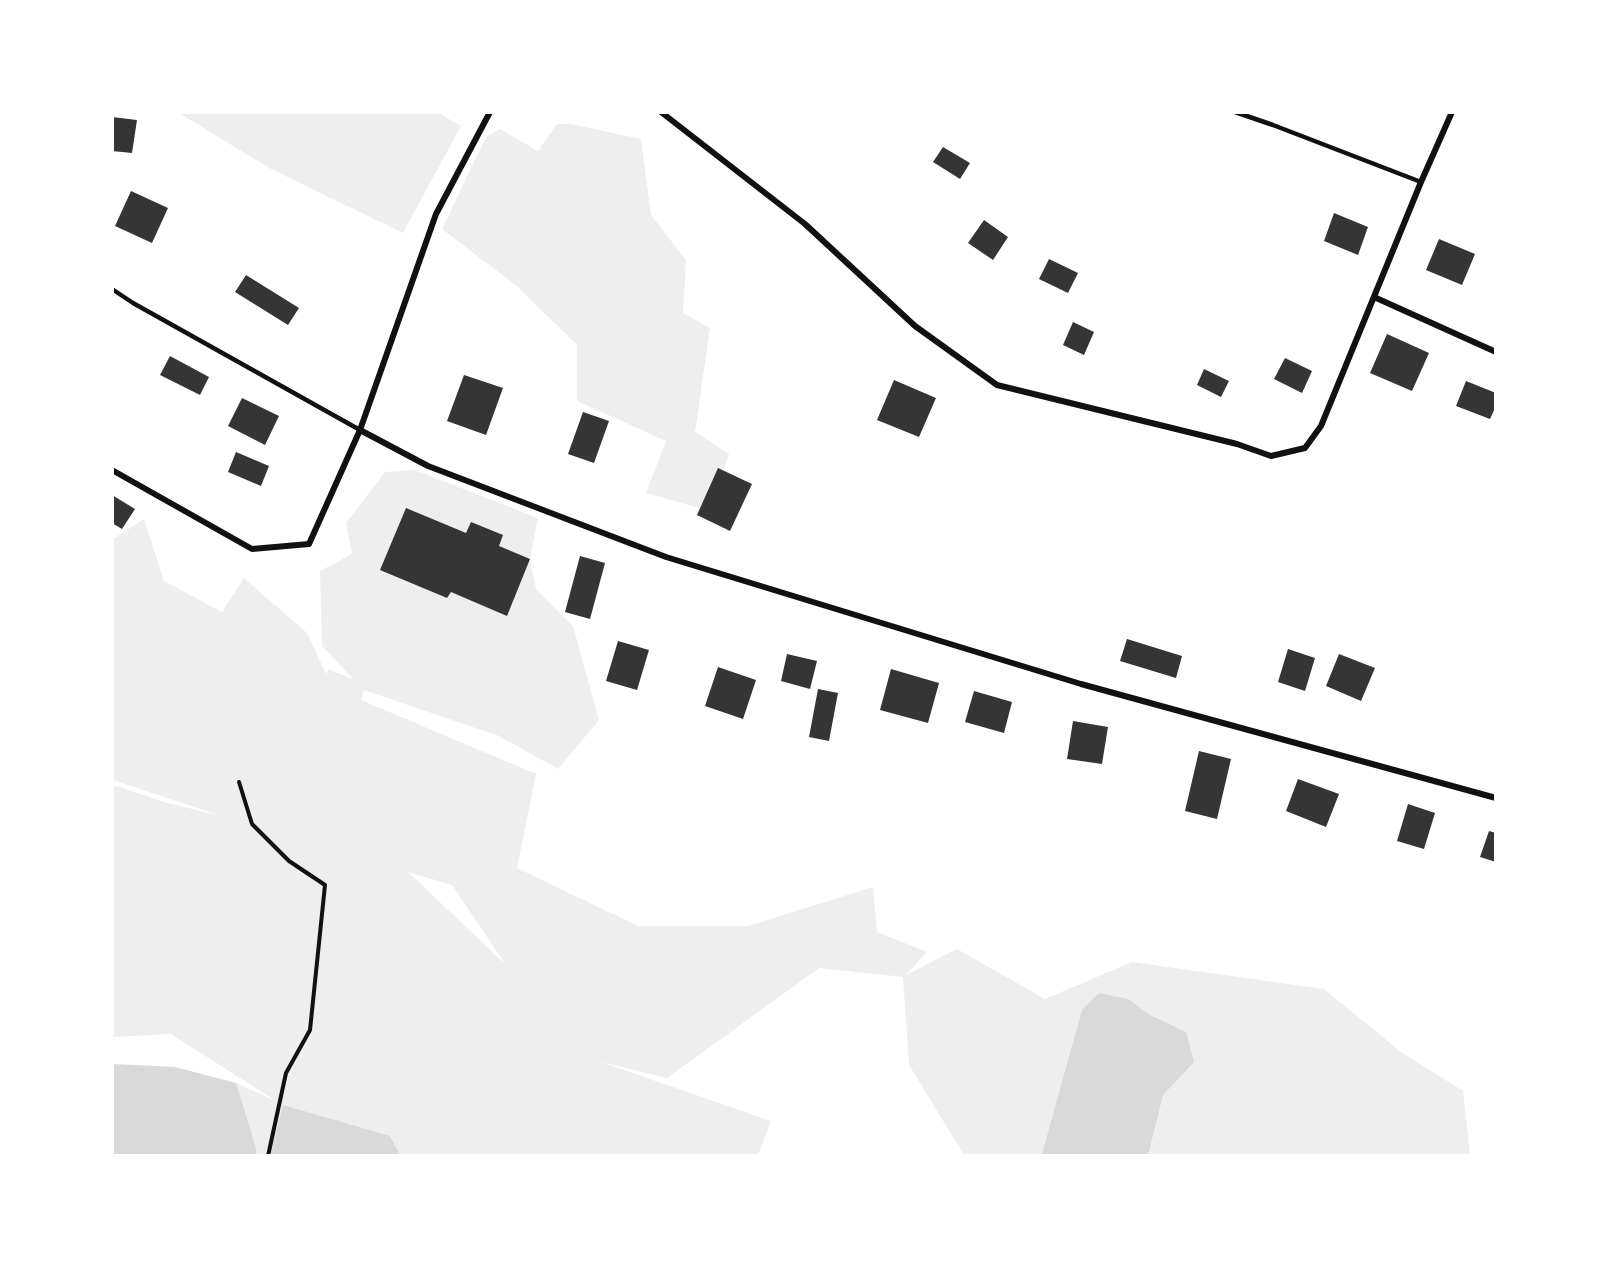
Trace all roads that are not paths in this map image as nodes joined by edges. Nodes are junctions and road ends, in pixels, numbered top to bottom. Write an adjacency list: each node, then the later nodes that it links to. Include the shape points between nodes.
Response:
1 (490, 112): 9 (street, via 436,214)
2 (661, 112): 7 (street, via 804,224 915,326 997,385 1237,444 1271,456 1305,448 1321,426)
3 (1235, 112): 5 (lane)
4 (1452, 112): 5 (street)
5 (1421, 182): 7 (street)
6 (112, 289): 9 (lane)
7 (1374, 297): 8 (street)
8 (1496, 352)
9 (360, 430): 10 (street, via 309,544 252,549); 11 (street, via 428,466 666,557 1081,684)
10 (112, 470)
11 (1496, 798)

